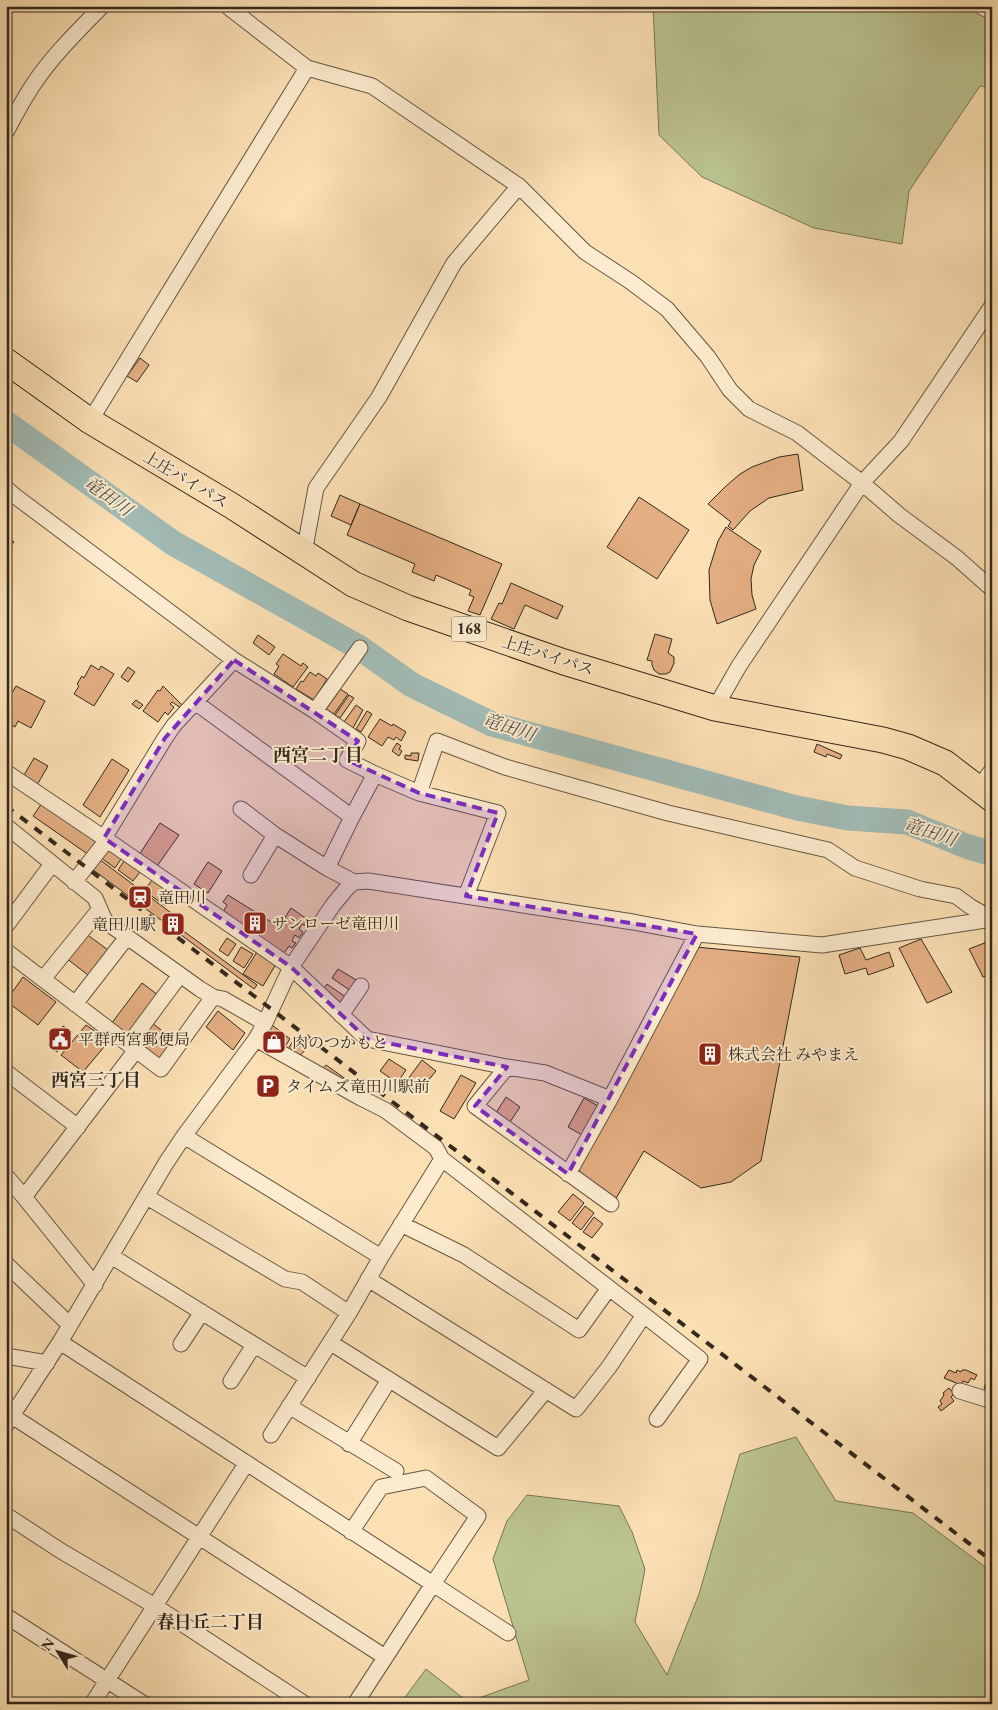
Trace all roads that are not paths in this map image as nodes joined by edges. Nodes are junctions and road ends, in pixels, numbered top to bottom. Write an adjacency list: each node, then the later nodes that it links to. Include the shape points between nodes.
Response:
1 (102, 6): 6 (street, via 35,81)
2 (227, 6): 5 (street)
3 (980, 6): 4 (street)
4 (992, 12)
5 (307, 68): 7 (street, via 372,86); 10 (street)
6 (6, 132)
7 (519, 186): 11 (street, via 585,252 667,309 708,357 730,390 749,409 797,433); 13 (street, via 454,263 379,397 316,488)
8 (992, 306): 11 (street, via 900,441)
9 (9, 371): 10 (highway, 上庄バイパス / 168)
10 (90, 421): 13 (highway, 上庄バイパス / 168)
11 (862, 483): 14 (street); 18 (street, via 739,666)
12 (6, 488): 16 (street)
13 (304, 553): 18 (highway, 上庄バイパス / 168, via 353,584 408,608 564,662)
14 (992, 589)
15 (360, 648): 19 (street)
16 (234, 660): 17 (street); 19 (street)
17 (195, 702): 25 (street); 28 (street, via 165,738)
18 (715, 708): 22 (highway, 上庄バイパス / 168, via 908,747)
19 (315, 711): 21 (street, via 358,741 347,760)
20 (6, 772): 28 (street)
21 (375, 774): 23 (street); 25 (street)
22 (987, 785)
23 (419, 793): 34 (street, via 498,813); 37 (street, via 437,742 505,767 668,813 828,850 855,868 920,889 956,896 992,919 822,945)
24 (241, 809): 27 (street)
25 (352, 816): 30 (street)
26 (6, 826): 29 (street)
27 (274, 836): 30 (street); 31 (street)
28 (105, 839): 32 (street); 40 (street)
29 (52, 864): 32 (street); 36 (street)
30 (327, 868): 33 (street)
31 (251, 875)
32 (74, 882): 35 (street, via 95,898)
33 (354, 882): 34 (street, via 368,881); 40 (street, via 333,905)
34 (466, 896): 37 (street)
35 (99, 910): 38 (street, via 105,921); 42 (street)
36 (6, 926)
37 (697, 934): 52 (street)
38 (127, 937): 41 (street); 45 (street)
39 (6, 951): 42 (street)
40 (291, 967): 46 (street); 47 (street)
41 (180, 975): 44 (street); 49 (street)
42 (43, 979): 45 (street)
43 (361, 986): 46 (street)
44 (213, 997): 47 (street, via 223,999); 49 (street, via 160,1069)
45 (75, 1004): 49 (street)
46 (340, 1016): 50 (street, via 367,1039)
47 (265, 1024): 48 (street)
48 (256, 1039): 54 (street); 55 (street, via 385,1110 436,1148)
49 (133, 1047): 53 (street)
50 (507, 1068): 52 (street, via 545,1073); 56 (street, via 475,1106)
51 (6, 1072): 53 (street)
52 (610, 1099): 56 (street)
53 (78, 1127): 58 (street)
54 (184, 1136): 59 (street); 63 (street)
55 (442, 1160): 61 (street); 67 (street)
56 (568, 1174): 60 (street)
57 (6, 1176): 58 (street)
58 (24, 1197): 66 (street)
59 (147, 1197): 62 (street); 69 (street, via 285,1279 302,1282)
60 (611, 1204)
61 (401, 1224): 63 (street); 67 (street, via 464,1255 579,1330)
62 (111, 1256): 66 (street); 68 (street)
63 (381, 1257): 65 (street)
64 (6, 1264): 71 (street)
65 (368, 1280): 69 (street); 81 (street)
66 (94, 1285): 71 (street)
67 (609, 1288): 70 (street)
68 (202, 1312): 74 (street); 75 (street)
69 (349, 1313): 73 (street)
70 (644, 1315): 81 (street, via 576,1409); 85 (street, via 700,1359)
71 (70, 1324): 72 (street)
72 (60, 1342): 77 (street); 89 (street)
73 (330, 1343): 78 (street); 79 (street)
74 (181, 1344)
75 (254, 1345): 78 (street); 80 (street)
76 (6, 1356): 77 (street)
77 (47, 1363): 86 (street)
78 (308, 1378): 84 (street)
79 (388, 1380): 81 (street, via 498,1448); 88 (street)
80 (231, 1381)
81 (546, 1390)
82 (960, 1391): 83 (street)
83 (992, 1401)
84 (289, 1406): 87 (street); 88 (street)
85 (657, 1419)
86 (9, 1420): 93 (street)
87 (271, 1435)
88 (350, 1444): 90 (street)
89 (246, 1464): 92 (street); 93 (street)
90 (396, 1471)
91 (6, 1515): 95 (street)
92 (352, 1532): 94 (street); 94 (street, via 381,1487 426,1478 478,1516)
93 (199, 1536): 95 (street); 98 (street)
94 (433, 1584): 97 (street); 98 (street)
95 (155, 1606): 99 (street); 102 (street)
96 (6, 1616): 99 (street)
97 (508, 1633)
98 (386, 1657): 103 (street)
99 (107, 1680): 100 (street); 101 (street)
100 (92, 1704)
101 (144, 1704)
102 (305, 1704)
103 (355, 1704)

